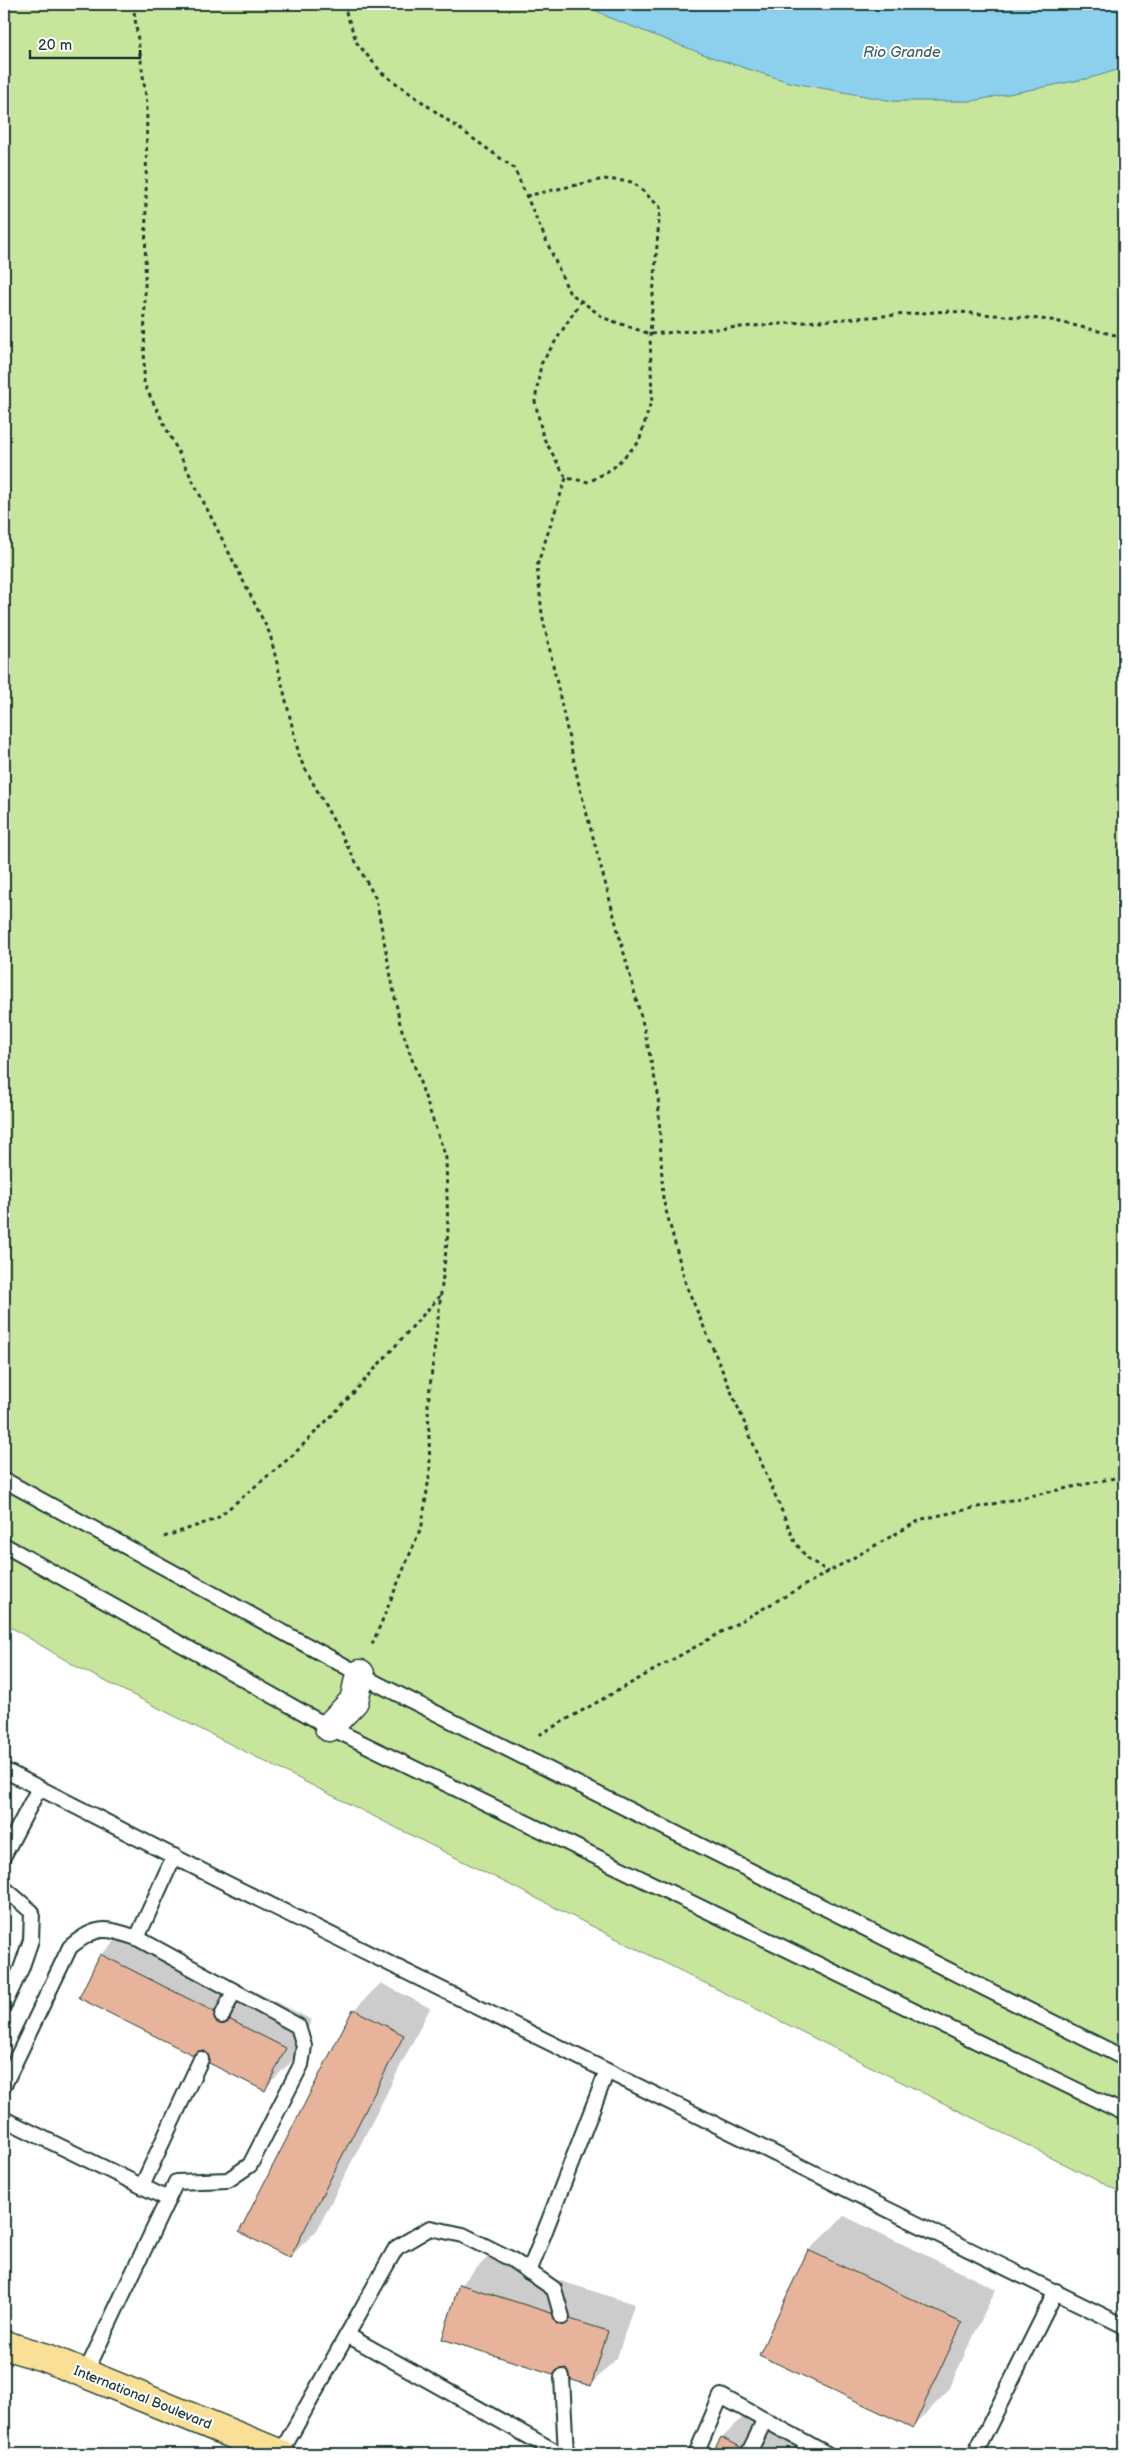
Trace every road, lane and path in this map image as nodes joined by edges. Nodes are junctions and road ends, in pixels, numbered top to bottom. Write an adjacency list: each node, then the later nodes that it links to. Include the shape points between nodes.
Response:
1 (133, 4): 8 (path, via 147,104 144,384 270,634 300,759 376,899 400,1024 446,1158 448,1233)
2 (343, 4): 3 (path, via 358,43 382,74 514,168)
3 (526, 196): 4 (path, via 569,292); 5 (path, via 604,179 633,182 660,206)
4 (581, 301): 5 (path, via 604,318); 7 (path, via 541,364 535,401 543,437)
5 (650, 334): 6 (path, via 948,310 1051,320); 7 (path, via 652,398 639,442 613,468 589,482)
6 (1124, 338)
7 (566, 478): 13 (path, via 537,566 542,614 579,785 644,1028 658,1094 663,1199 686,1284 795,1542 807,1558)
8 (441, 1295): 12 (path, via 293,1455 216,1519); 14 (path, via 428,1404 430,1470 422,1525)
9 (1124, 1476): 13 (path, via 922,1519)
10 (4, 1480): 12 (lane)
11 (4, 1545): 15 (lane)
12 (131, 1550): 14 (lane)
13 (828, 1572): 16 (path)
14 (360, 1674): 15 (street, via 354,1701); 16 (lane)
15 (329, 1727): 30 (lane)
16 (512, 1750): 26 (lane)
17 (4, 1770): 18 (lane)
18 (39, 1788): 19 (lane); 20 (lane)
19 (4, 1855)
20 (174, 1856): 22 (lane); 28 (lane)
21 (4, 1888): 24 (lane, via 32,1912 31,1940)
22 (137, 1938): 23 (lane); 29 (lane, via 109,1928 88,1933 70,1947)
23 (234, 1991): 25 (lane); 33 (lane, via 298,2026 304,2046 301,2065 250,2165 228,2180 176,2182)
24 (4, 2005)
25 (222, 2016)
26 (1124, 2058)
27 (201, 2059): 32 (lane)
28 (606, 2071): 34 (lane); 35 (lane)
29 (4, 2085)
30 (1124, 2113)
31 (4, 2119): 32 (lane)
32 (142, 2186): 33 (lane)
33 (168, 2199): 40 (lane)
34 (529, 2272): 36 (lane, via 554,2289); 38 (lane, via 463,2235 430,2228 396,2248)
35 (1056, 2291): 37 (lane); 50 (lane)
36 (562, 2317)
37 (1124, 2326)
38 (347, 2335): 45 (lane); 46 (lane)
39 (4, 2345): 40 (main road, International Boulevard)
40 (86, 2374): 45 (main road, International Boulevard)
41 (562, 2377): 47 (lane)
42 (765, 2420): 43 (lane); 44 (lane); 48 (lane, via 721,2396)
43 (805, 2449): 49 (lane)
44 (749, 2452)
45 (281, 2454)
46 (560, 2454)
47 (566, 2454)
48 (696, 2454)
49 (827, 2454)
50 (975, 2454)

